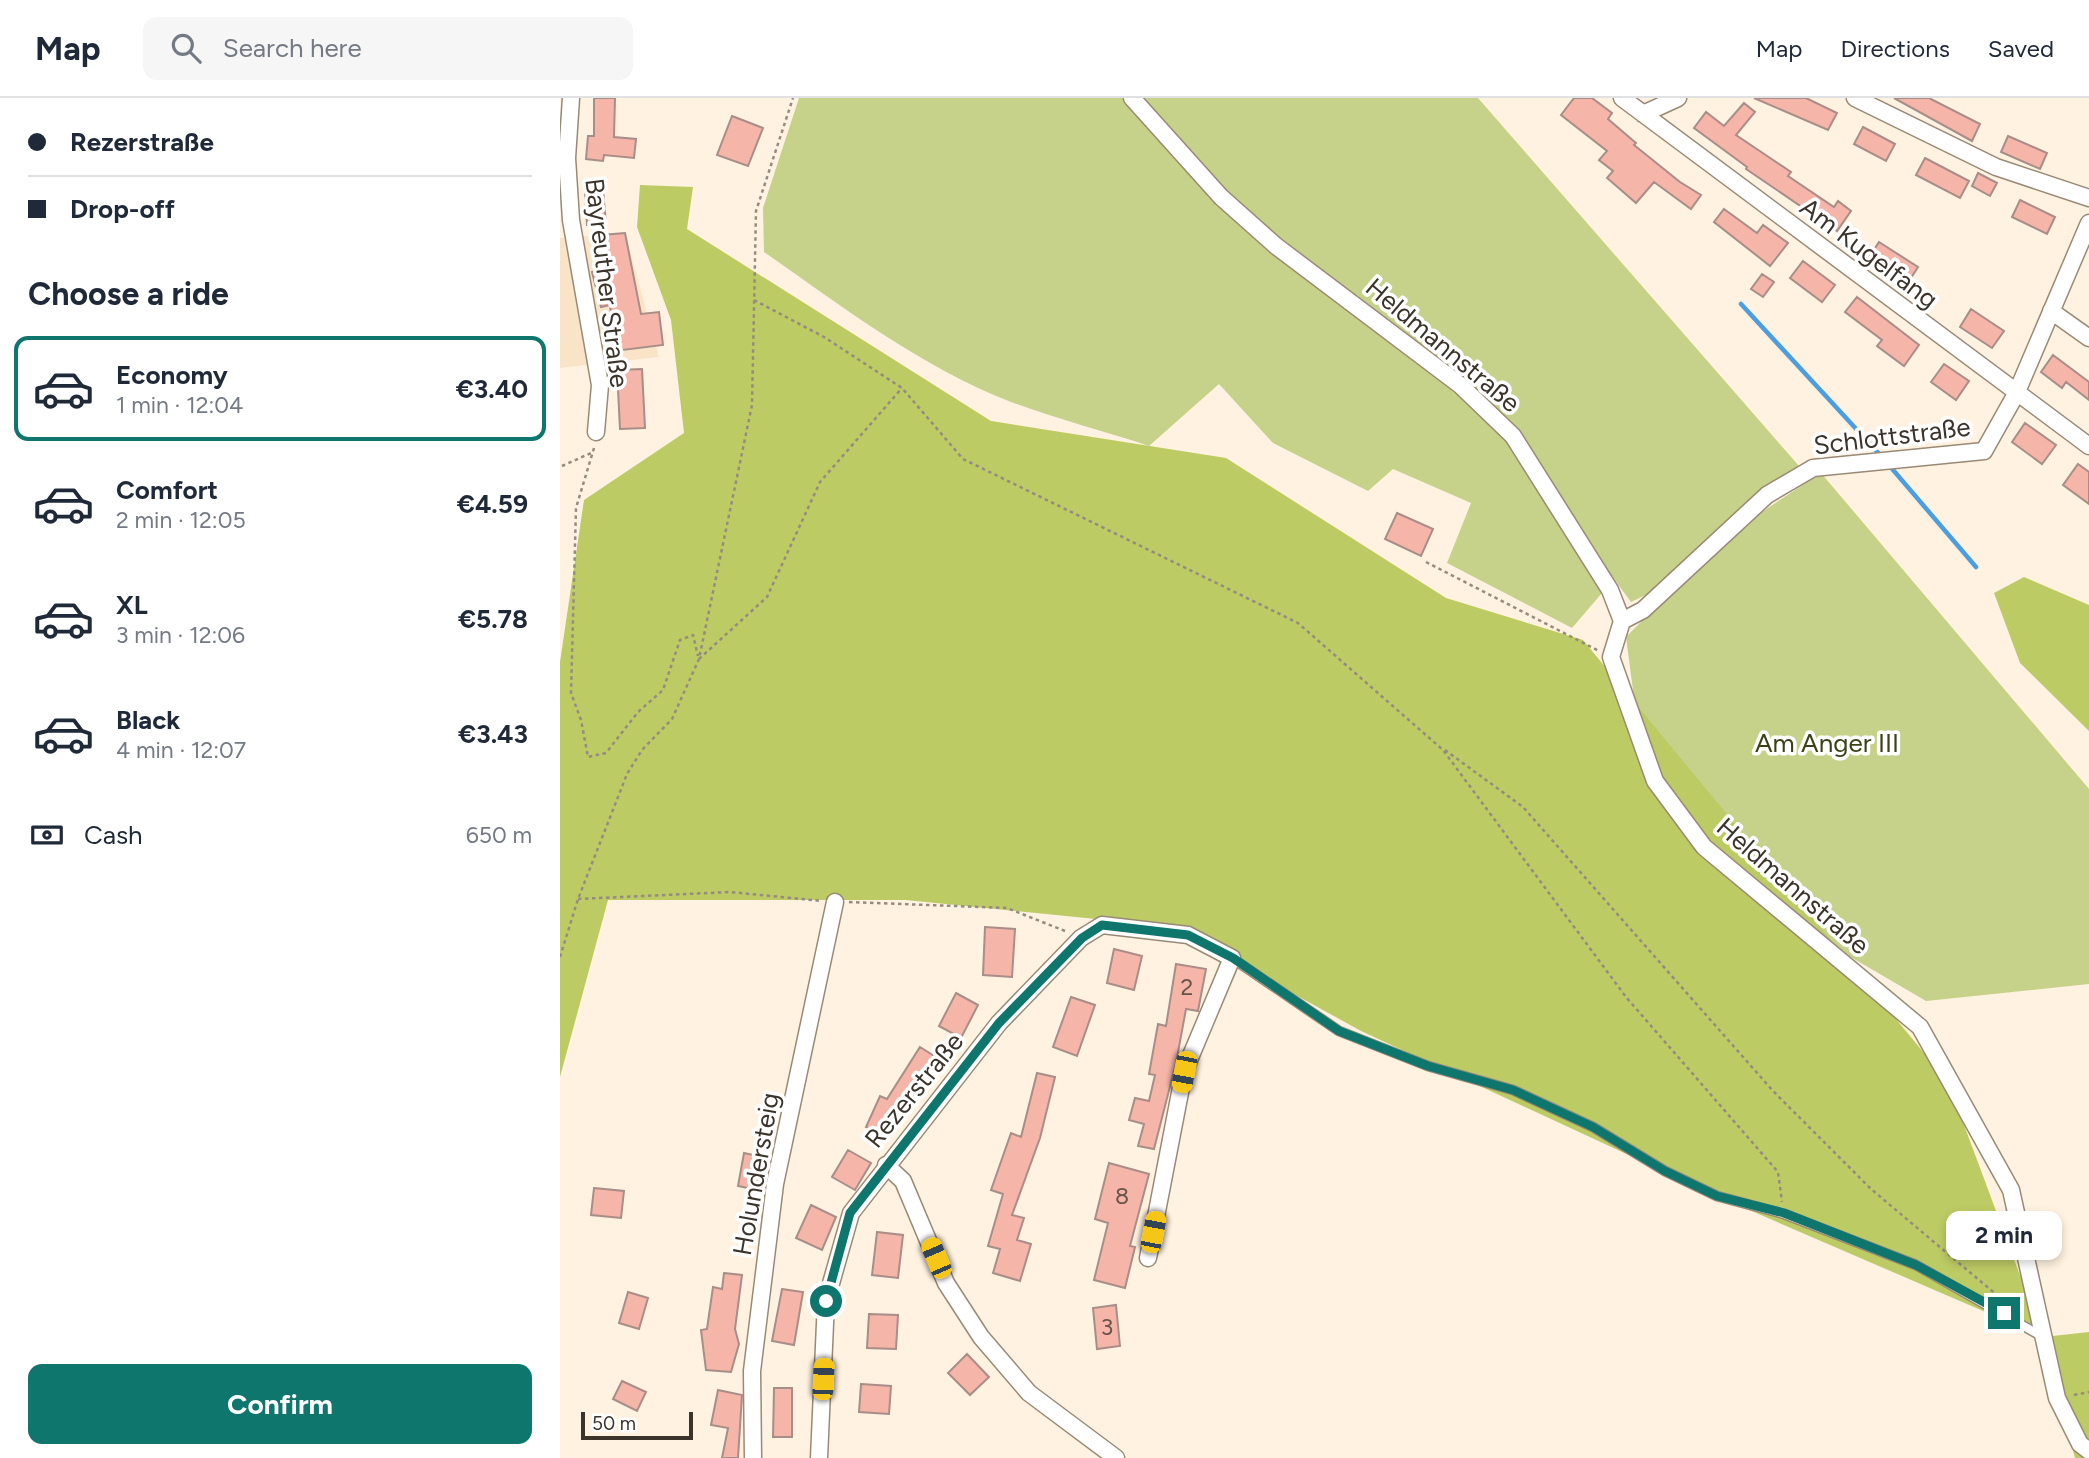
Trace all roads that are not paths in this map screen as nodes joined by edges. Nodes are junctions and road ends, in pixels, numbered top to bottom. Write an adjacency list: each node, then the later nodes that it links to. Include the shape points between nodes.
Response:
1 (571, 98): 12 (street, Bayreuther Straße, via 568,171 578,270 600,385)
2 (1132, 98): 14 (street, Heldmannstraße, via 1221,197 1276,246 1460,385 1513,436 1610,590)
3 (1622, 98): 6 (street, Am Kugelfang)
4 (1678, 98): 6 (street)
5 (1855, 98): 7 (street, via 1996,167)
6 (1643, 114): 11 (street, Am Kugelfang)
7 (2089, 198)
8 (2089, 223): 9 (street, Schlottstraße)
9 (2052, 311): 10 (street); 11 (street, Schlottstraße)
10 (2089, 338)
11 (2016, 394): 13 (street, Am Kugelfang); 14 (street, Schlottstraße, via 1984,451 1812,468 1767,495 1643,610)
12 (596, 432)
13 (2089, 446)
14 (1622, 621): 19 (street, Heldmannstraße, via 1611,657 1655,781 1704,847 1920,1027 2011,1190)
15 (835, 902): 21 (street, Holundersteig, via 775,1184 752,1371)
16 (1233, 958): 17 (street, Rezerstraße, via 1188,935 1102,925 1082,938 999,1023); 18 (street, via 1184,1072); 19 (lane, via 1339,1031 1428,1066 1513,1090 1593,1127 1717,1196 1784,1213 1916,1265)
17 (886, 1165): 22 (street, Rezerstraße, via 850,1213 826,1301); 23 (street, via 903,1181 946,1283 981,1337 1029,1393)
18 (1148, 1258)
19 (2043, 1337): 20 (street, Heldmannstraße, via 2057,1398 2080,1444)
20 (2089, 1451)
21 (753, 1458)
22 (819, 1458)
23 (1116, 1458)

